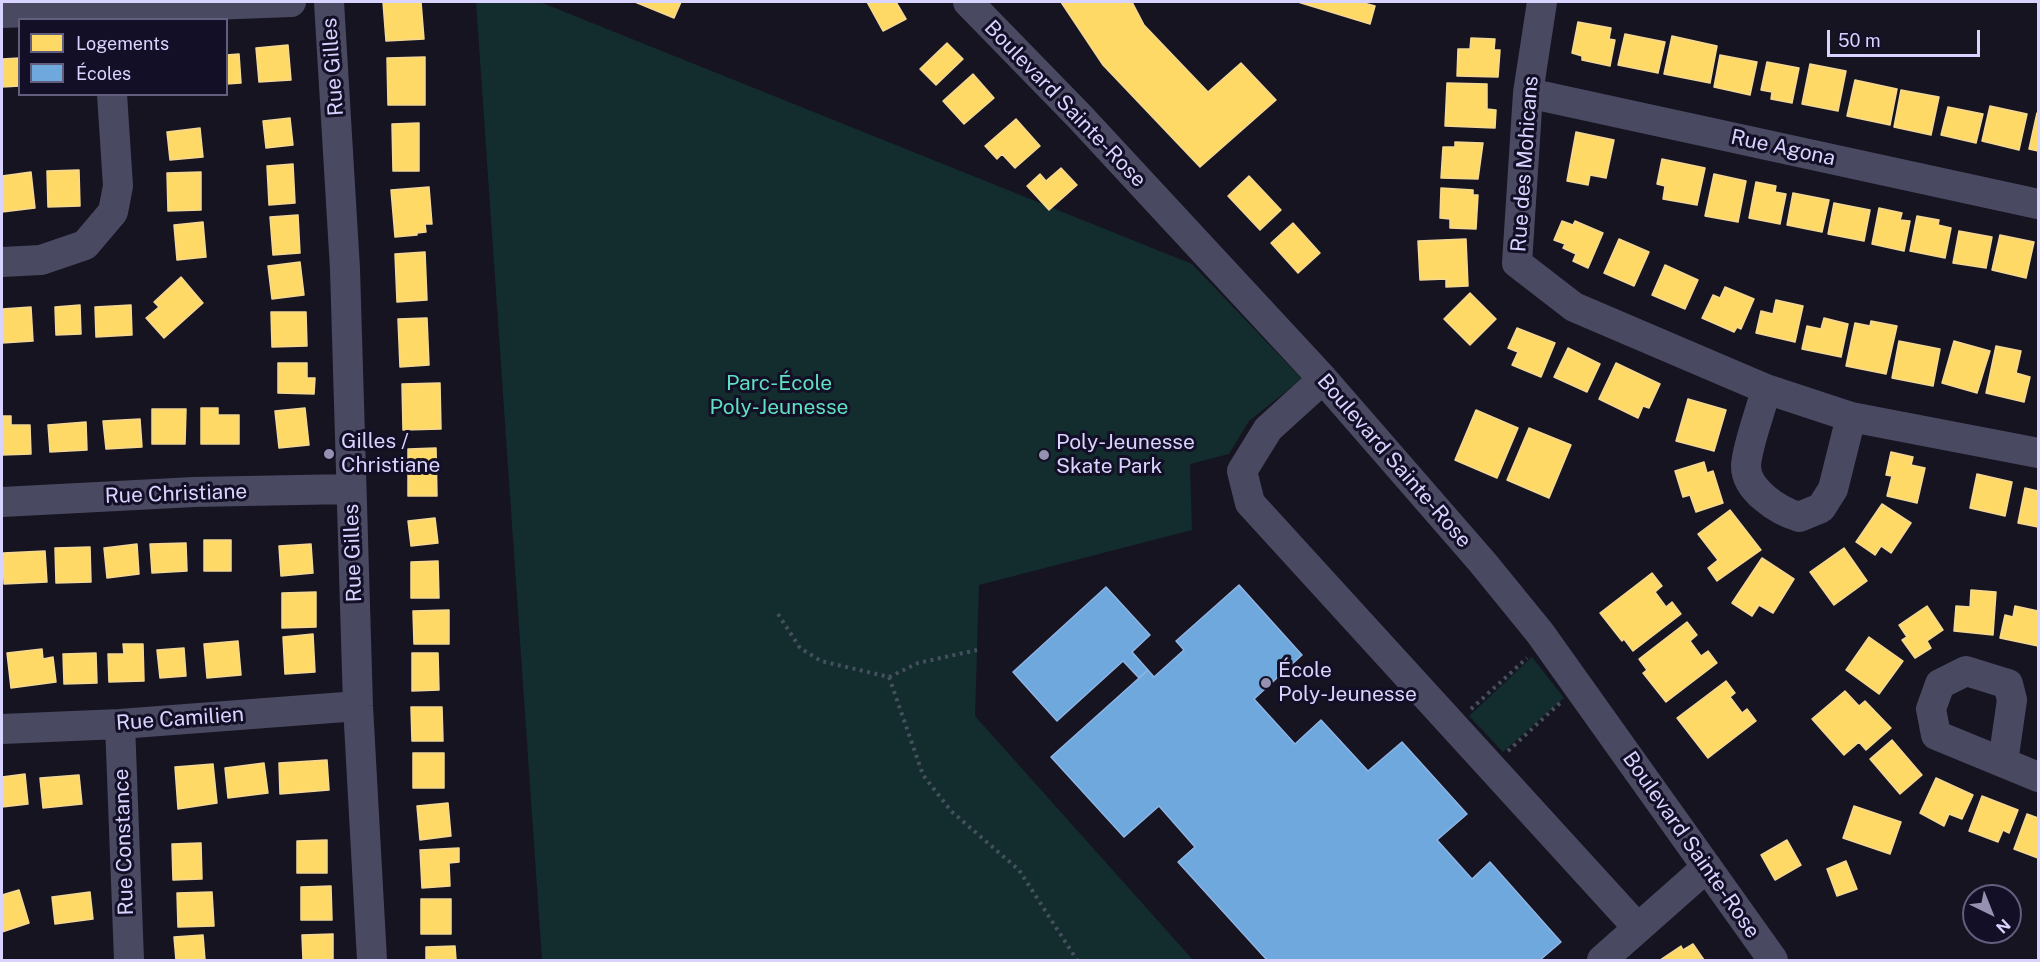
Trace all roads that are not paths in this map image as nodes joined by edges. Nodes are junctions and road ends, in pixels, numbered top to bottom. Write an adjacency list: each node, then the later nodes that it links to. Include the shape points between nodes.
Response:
1 (291, 2): 5 (street)
2 (329, 2): 15 (street, Rue Gilles, via 345,269)
3 (968, 2): 11 (street, Boulevard Sainte-Rose)
4 (1542, 2): 7 (street, Rue des Mohicans)
5 (106, 10): 6 (street)
6 (2, 13)
7 (1528, 93): 9 (street, Rue Agona); 12 (street, Rue des Mohicans, via 1517,263 1574,307)
8 (112, 96): 10 (street, via 118,186 113,212 85,245 41,260)
9 (2038, 204)
10 (2, 262)
11 (1323, 379): 22 (street, Boulevard Sainte-Rose, via 1546,641); 23 (street, via 1268,429 1242,471 1250,503)
12 (1767, 388): 13 (street, Rue des Mohicans); 13 (street, via 1746,467 1758,492 1780,511 1799,518 1821,508 1833,489)
13 (1851, 417): 14 (street, Rue des Mohicans)
14 (2038, 453)
15 (350, 489): 16 (street, Rue Christiane); 17 (street, Rue Gilles)
16 (2, 502)
17 (358, 706): 18 (street, Rue Camilien); 25 (street, Rue Gilles)
18 (120, 724): 19 (street, Rue Camilien); 24 (street, Rue Constance)
19 (2, 729)
20 (2002, 762): 21 (street)
21 (2038, 777)
22 (1707, 867): 23 (street); 27 (street, Boulevard Sainte-Rose)
23 (1638, 928): 26 (street)
24 (129, 960)
25 (372, 960)
26 (1602, 960)
27 (1773, 960)

